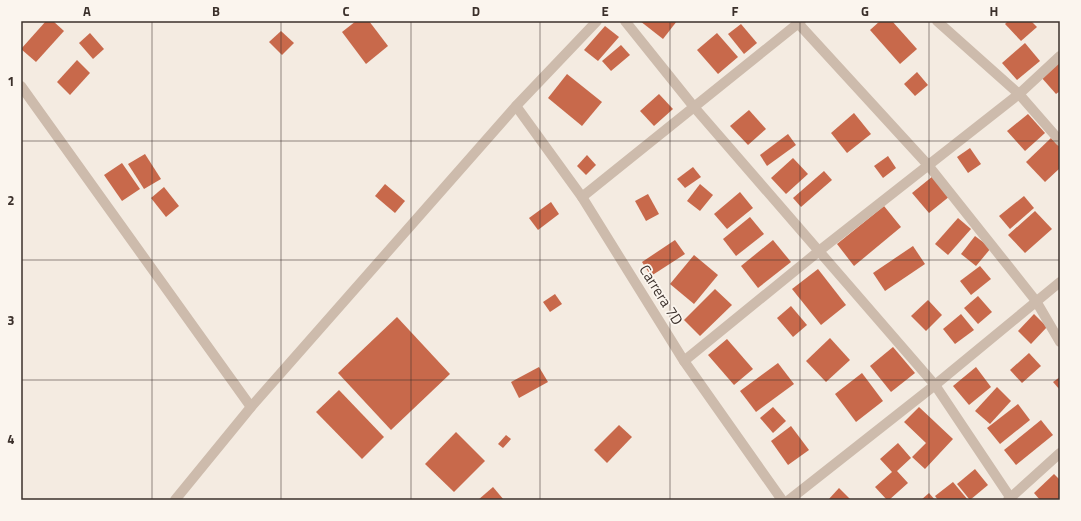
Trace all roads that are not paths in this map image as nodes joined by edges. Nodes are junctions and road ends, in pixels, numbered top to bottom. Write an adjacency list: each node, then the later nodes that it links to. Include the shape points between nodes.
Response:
1 (597, 21): 8 (street)
2 (624, 21): 9 (street)
3 (937, 21): 7 (street)
4 (799, 22): 9 (street); 11 (street)
5 (1060, 56): 7 (street)
6 (21, 86): 19 (street)
7 (1019, 94): 10 (street); 11 (street)
8 (516, 106): 12 (street, Carrera 7D); 19 (street)
9 (694, 107): 12 (street); 13 (street)
10 (1060, 141)
11 (928, 165): 13 (street); 15 (street)
12 (582, 197): 17 (street, Carrera 7D)
13 (819, 251): 17 (street); 18 (street)
14 (1060, 282): 15 (street)
15 (1036, 301): 16 (street); 18 (street)
16 (1060, 342)
17 (684, 361): 23 (street, Carrera 7D)
18 (935, 385): 21 (street); 24 (street)
19 (251, 407): 22 (street)
20 (1060, 453): 21 (street)
21 (1010, 499)
22 (175, 500)
23 (782, 500)
24 (789, 500)

